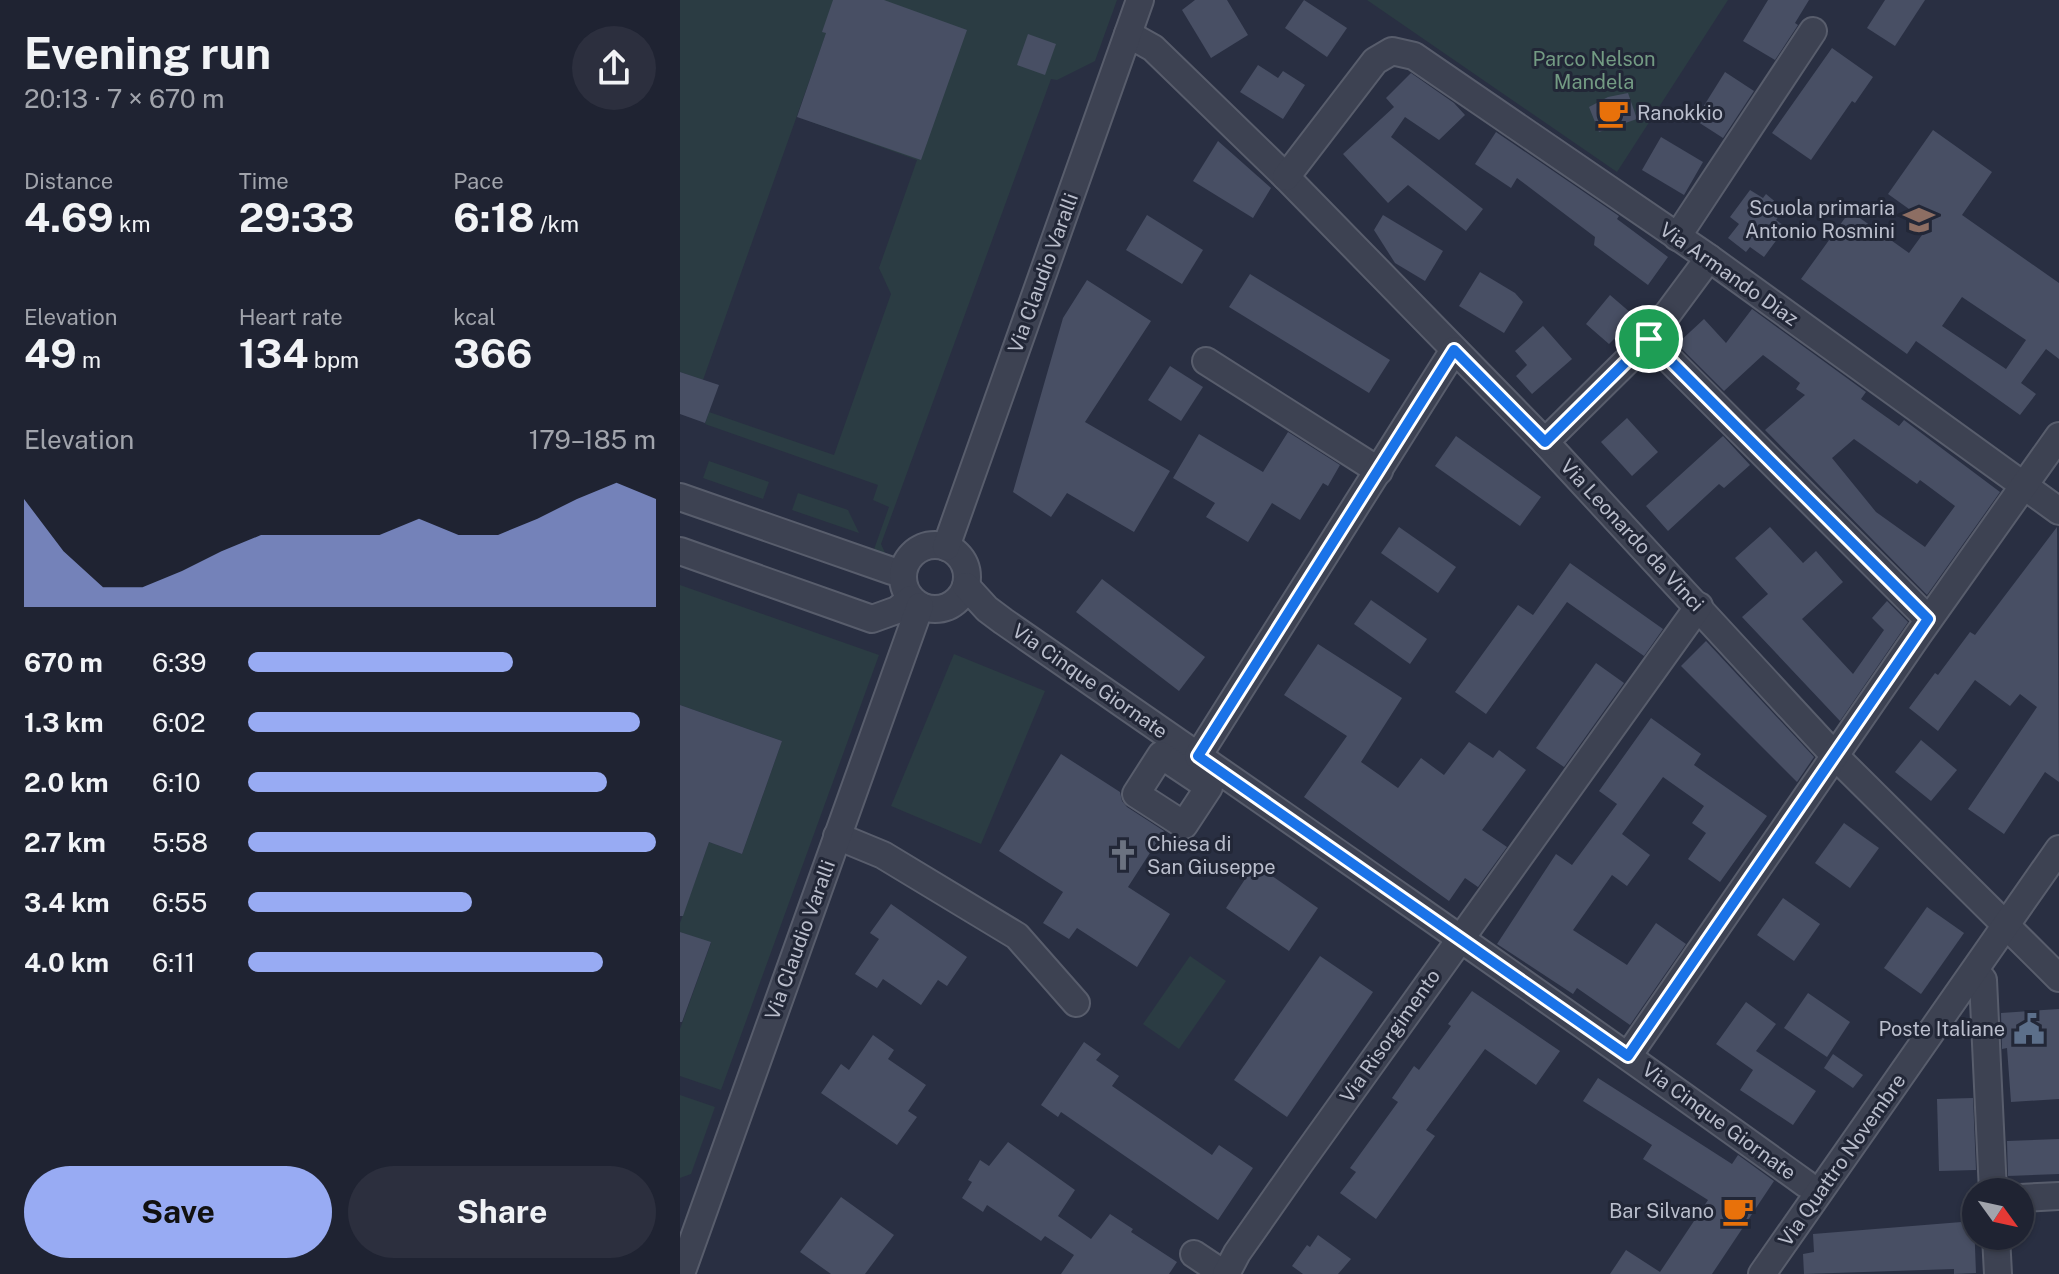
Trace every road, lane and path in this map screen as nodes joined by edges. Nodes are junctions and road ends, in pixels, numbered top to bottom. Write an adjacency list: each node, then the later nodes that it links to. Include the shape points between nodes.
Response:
1 (1140, 0): 3 (street, Via Claudio Varalli)
2 (1813, 31): 5 (street)
3 (1128, 34): 4 (street, Via Leonardo da Vinci, via 1153,48); 16 (street, Via Claudio Varalli)
4 (1286, 177): 5 (street, Via Armando Diaz, via 1375,61 1392,51 1414,56); 8 (street, Via Leonardo da Vinci)
5 (1677, 237): 6 (street, Via Armando Diaz)
6 (1709, 258): 7 (street); 13 (street, Via Armando Diaz)
7 (1649, 339): 11 (street); 22 (street)
8 (1454, 350): 11 (street, Via Leonardo da Vinci); 12 (street)
9 (1206, 361): 12 (street)
10 (2059, 436): 13 (street)
11 (1545, 442): 21 (street, Via Leonardo da Vinci)
12 (1379, 471): 24 (street)
13 (2023, 486): 15 (street, Via Armando Diaz); 22 (street)
14 (682, 505): 18 (street)
15 (2059, 511)
16 (946, 547): 18 (street, via 918,549); 19 (street, via 964,563)
17 (680, 551): 20 (street, via 872,619)
18 (903, 573): 20 (street, via 903,584)
19 (966, 586): 20 (street, via 942,609); 24 (street, Via Cinque Giornate, via 1003,621)
20 (916, 602): 25 (street, Via Claudio Varalli)
21 (1699, 606): 23 (street, Via Leonardo da Vinci); 28 (street, Via Risorgimento)
22 (1928, 619): 23 (street)
23 (1834, 755): 27 (street, Via Leonardo da Vinci); 32 (street)
24 (1198, 756): 28 (street, Via Cinque Giornate)
25 (837, 836): 31 (street, via 883,855 1017,936); 39 (street, Via Claudio Varalli)
26 (2059, 849): 27 (street, Via Quattro Novembre)
27 (2005, 926): 29 (street, Via Quattro Novembre); 30 (street, Via Leonardo da Vinci)
28 (1460, 939): 32 (street, Via Cinque Giornate); 40 (street, Via Risorgimento)
29 (1975, 971): 33 (street, via 1983,980); 41 (street, Via Quattro Novembre)
30 (2059, 978)
31 (1076, 1003)
32 (1628, 1056): 34 (street, Via Cinque Giornate)
33 (1992, 1178)
34 (1806, 1184)
35 (2059, 1196): 36 (street)
36 (2034, 1197)
37 (1997, 1250): 42 (street)
38 (1194, 1254): 40 (street)
39 (681, 1274)
40 (1225, 1274)
41 (1762, 1274)
42 (1998, 1274)

